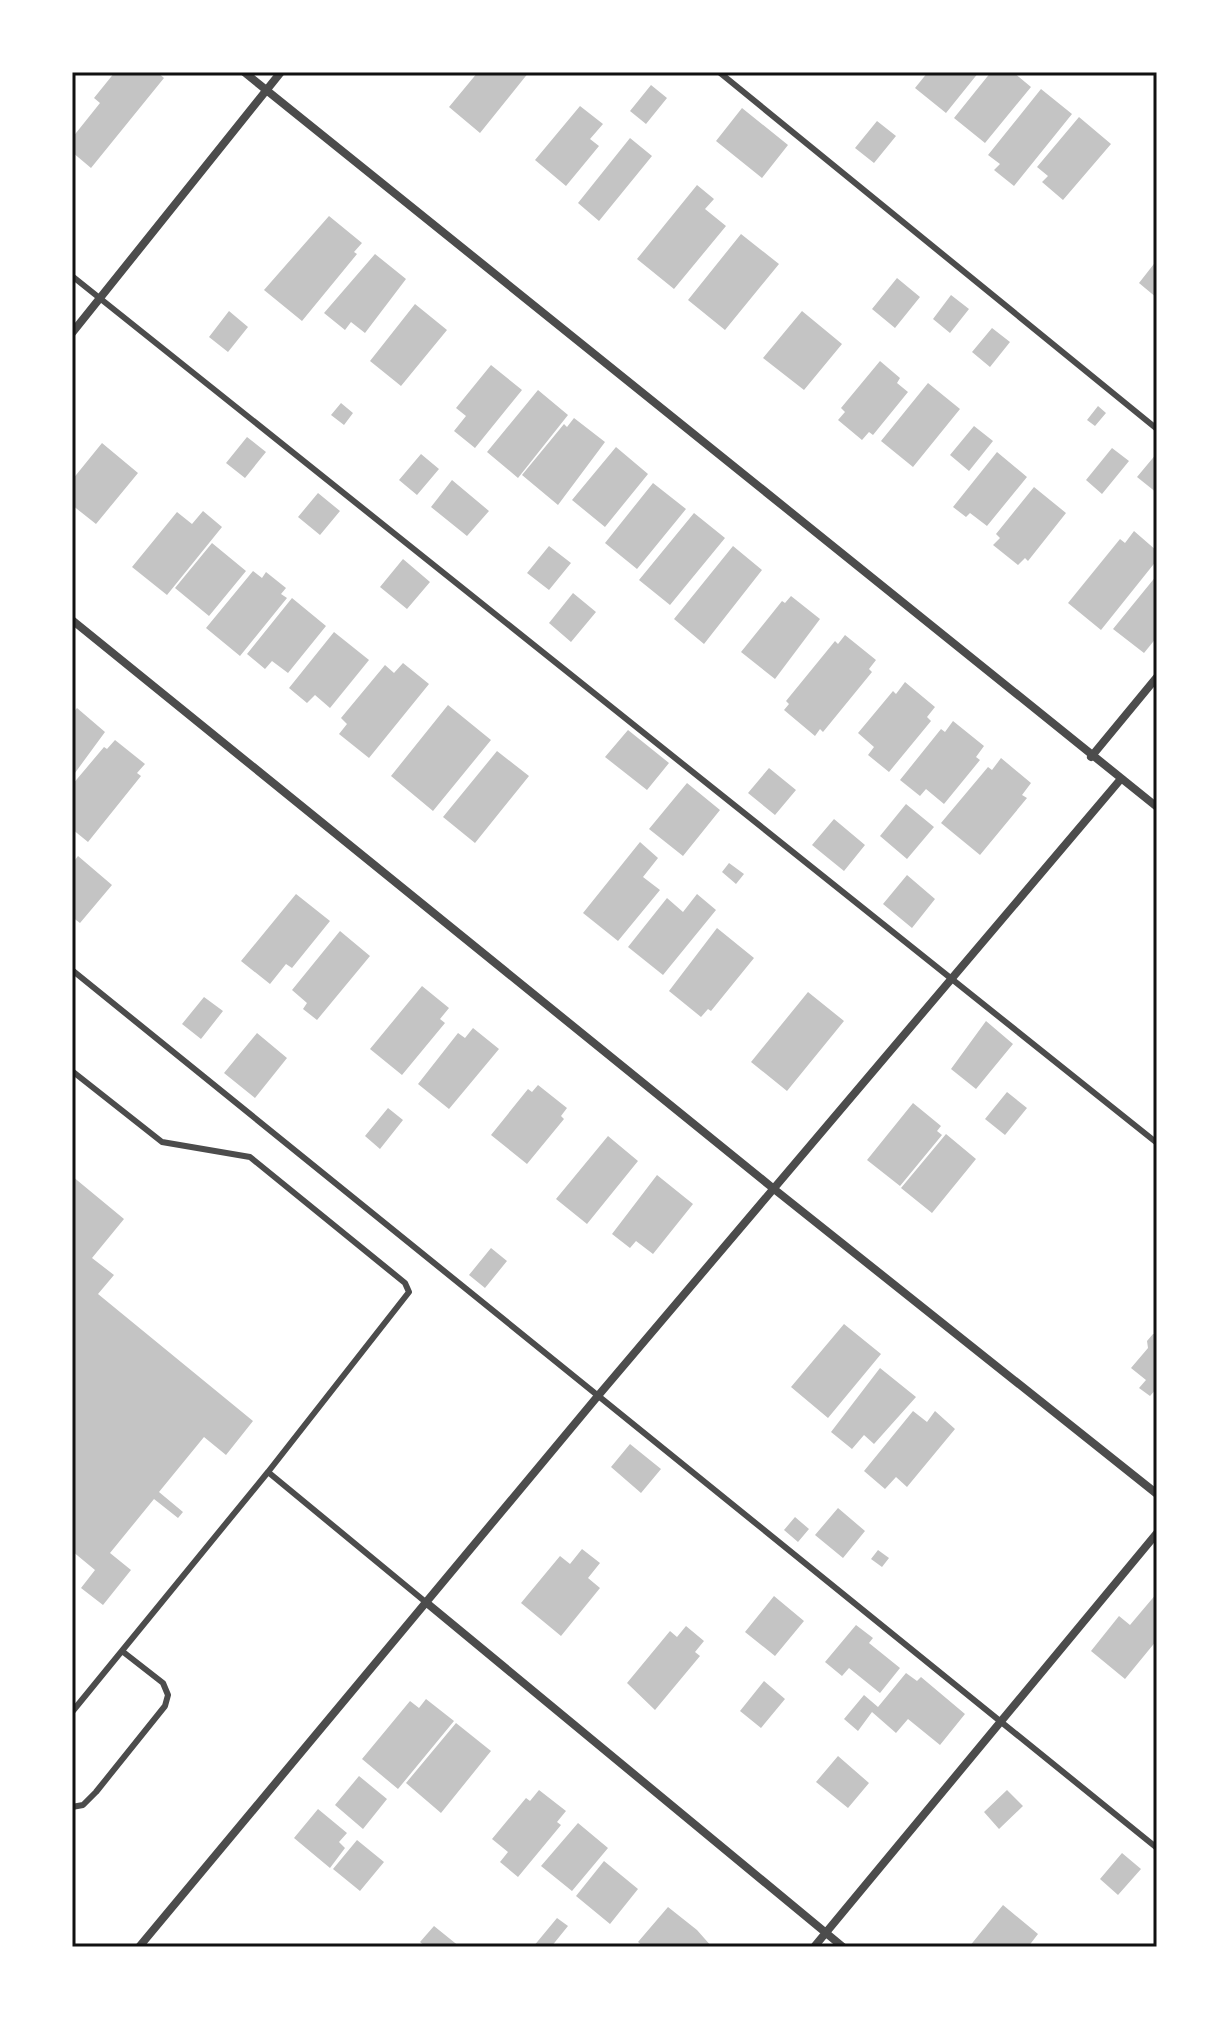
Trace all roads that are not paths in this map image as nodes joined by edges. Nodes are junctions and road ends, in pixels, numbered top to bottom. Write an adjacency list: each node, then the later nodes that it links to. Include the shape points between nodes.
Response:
1 (244, 72): 4 (street)
2 (281, 72): 4 (street)
3 (719, 72): 8 (lane)
4 (266, 90): 6 (street); 11 (street)
5 (72, 276): 6 (lane)
6 (100, 299): 7 (street); 15 (lane)
7 (72, 333)
8 (1157, 429)
9 (72, 620): 18 (street)
10 (1157, 677): 11 (street)
11 (1091, 757): 12 (street)
12 (1120, 780): 13 (street); 15 (street)
13 (1157, 807)
14 (72, 970): 19 (lane)
15 (951, 981): 17 (lane); 18 (street)
16 (72, 1071): 20 (lane, via 162,1142 250,1157 405,1283 409,1292)
17 (1157, 1143)
18 (774, 1189): 19 (street); 21 (street)
19 (597, 1397): 23 (street); 26 (lane)
20 (268, 1472): 23 (lane); 24 (lane)
21 (1157, 1494)
22 (1157, 1533): 26 (street)
23 (428, 1604): 29 (street); 30 (street)
24 (122, 1651): 25 (lane); 27 (lane, via 163,1683 165,1706 96,1792 83,1805)
25 (72, 1712)
26 (1002, 1720): 28 (lane); 29 (street)
27 (72, 1807)
28 (1157, 1848)
29 (825, 1933): 31 (street); 32 (street)
30 (139, 1947)
31 (814, 1947)
32 (843, 1947)

